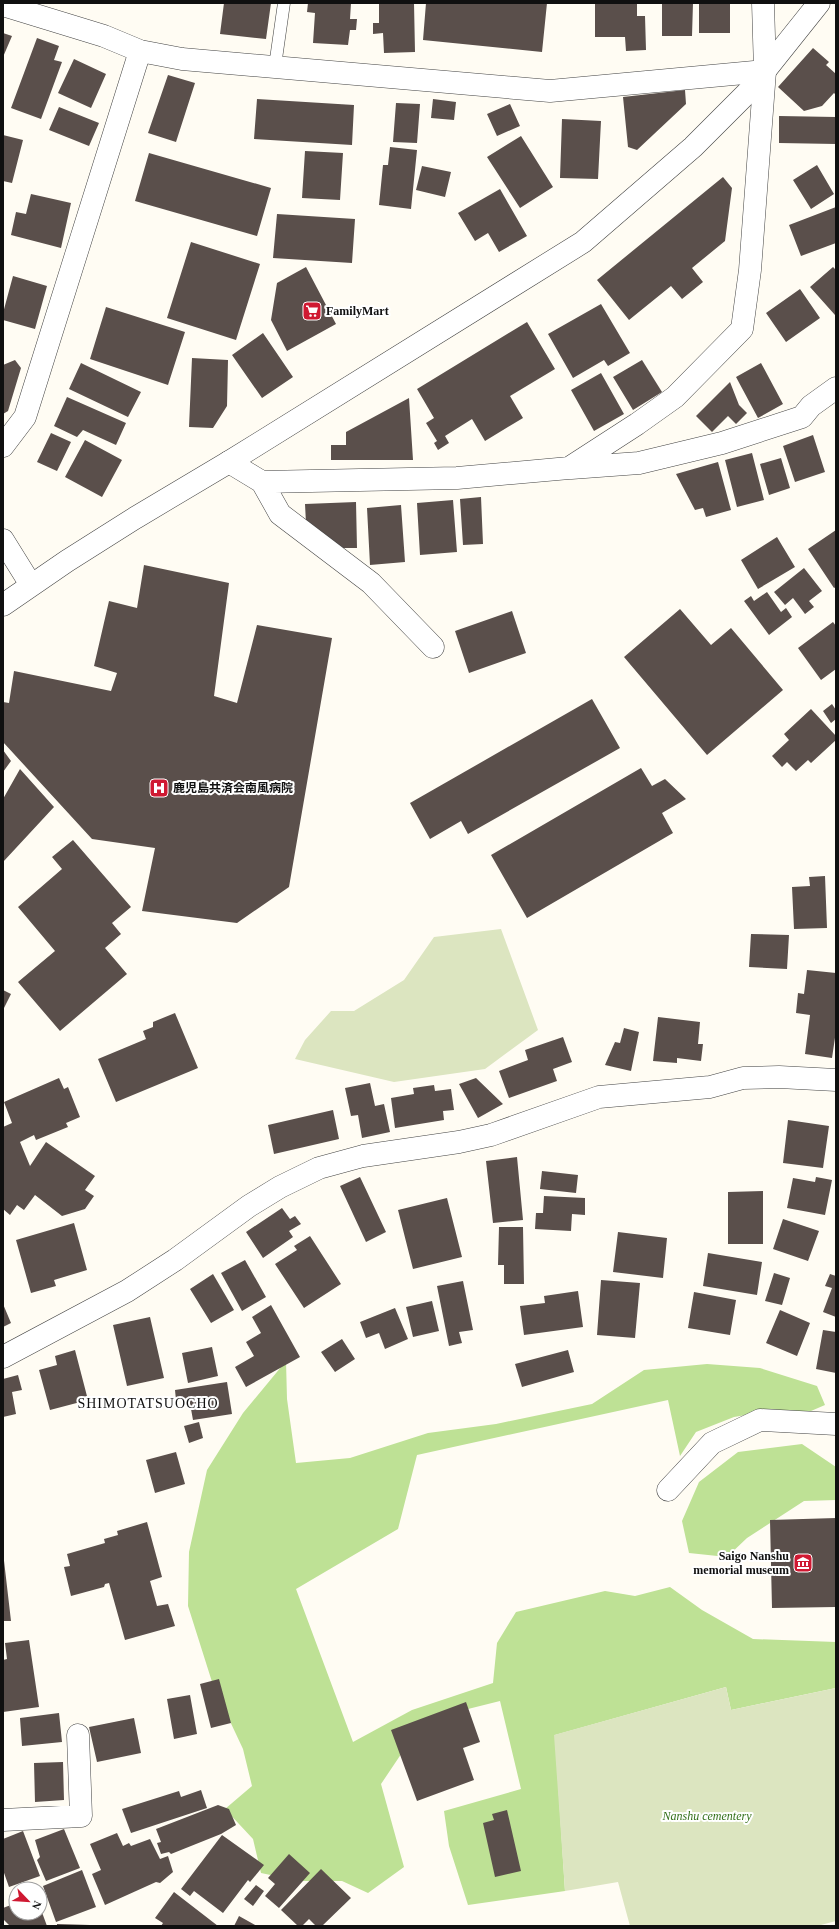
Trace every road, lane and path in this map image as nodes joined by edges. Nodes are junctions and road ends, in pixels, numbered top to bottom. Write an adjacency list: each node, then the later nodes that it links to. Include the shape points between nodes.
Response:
1 (3, 3): 5 (street, via 104,36)
2 (284, 3): 6 (lane)
3 (763, 3): 7 (street)
4 (819, 3): 7 (street)
5 (140, 51): 6 (street, via 182,59); 9 (street, via 25,418)
6 (275, 66): 7 (street, via 550,91)
7 (764, 71): 10 (street, via 748,92 693,147 583,242); 11 (street, via 750,270 742,329 675,397)
8 (836, 388): 11 (street, via 811,406 802,417 722,443 639,463)
9 (3, 446)
10 (229, 462): 12 (street); 14 (street, via 135,518)
11 (569, 468): 12 (street, via 457,478)
12 (262, 482): 16 (street, via 280,514 371,583)
13 (3, 540): 14 (street)
14 (32, 585): 15 (street)
15 (3, 606)
16 (433, 647)
17 (836, 1080): 18 (street, via 742,1078 710,1087 599,1097 491,1135 363,1156 319,1168 249,1206 175,1260 127,1291)
18 (3, 1357)
19 (836, 1424): 20 (street, via 760,1420 712,1443)
20 (668, 1490)
21 (78, 1735): 22 (street, via 81,1816)
22 (3, 1820)

